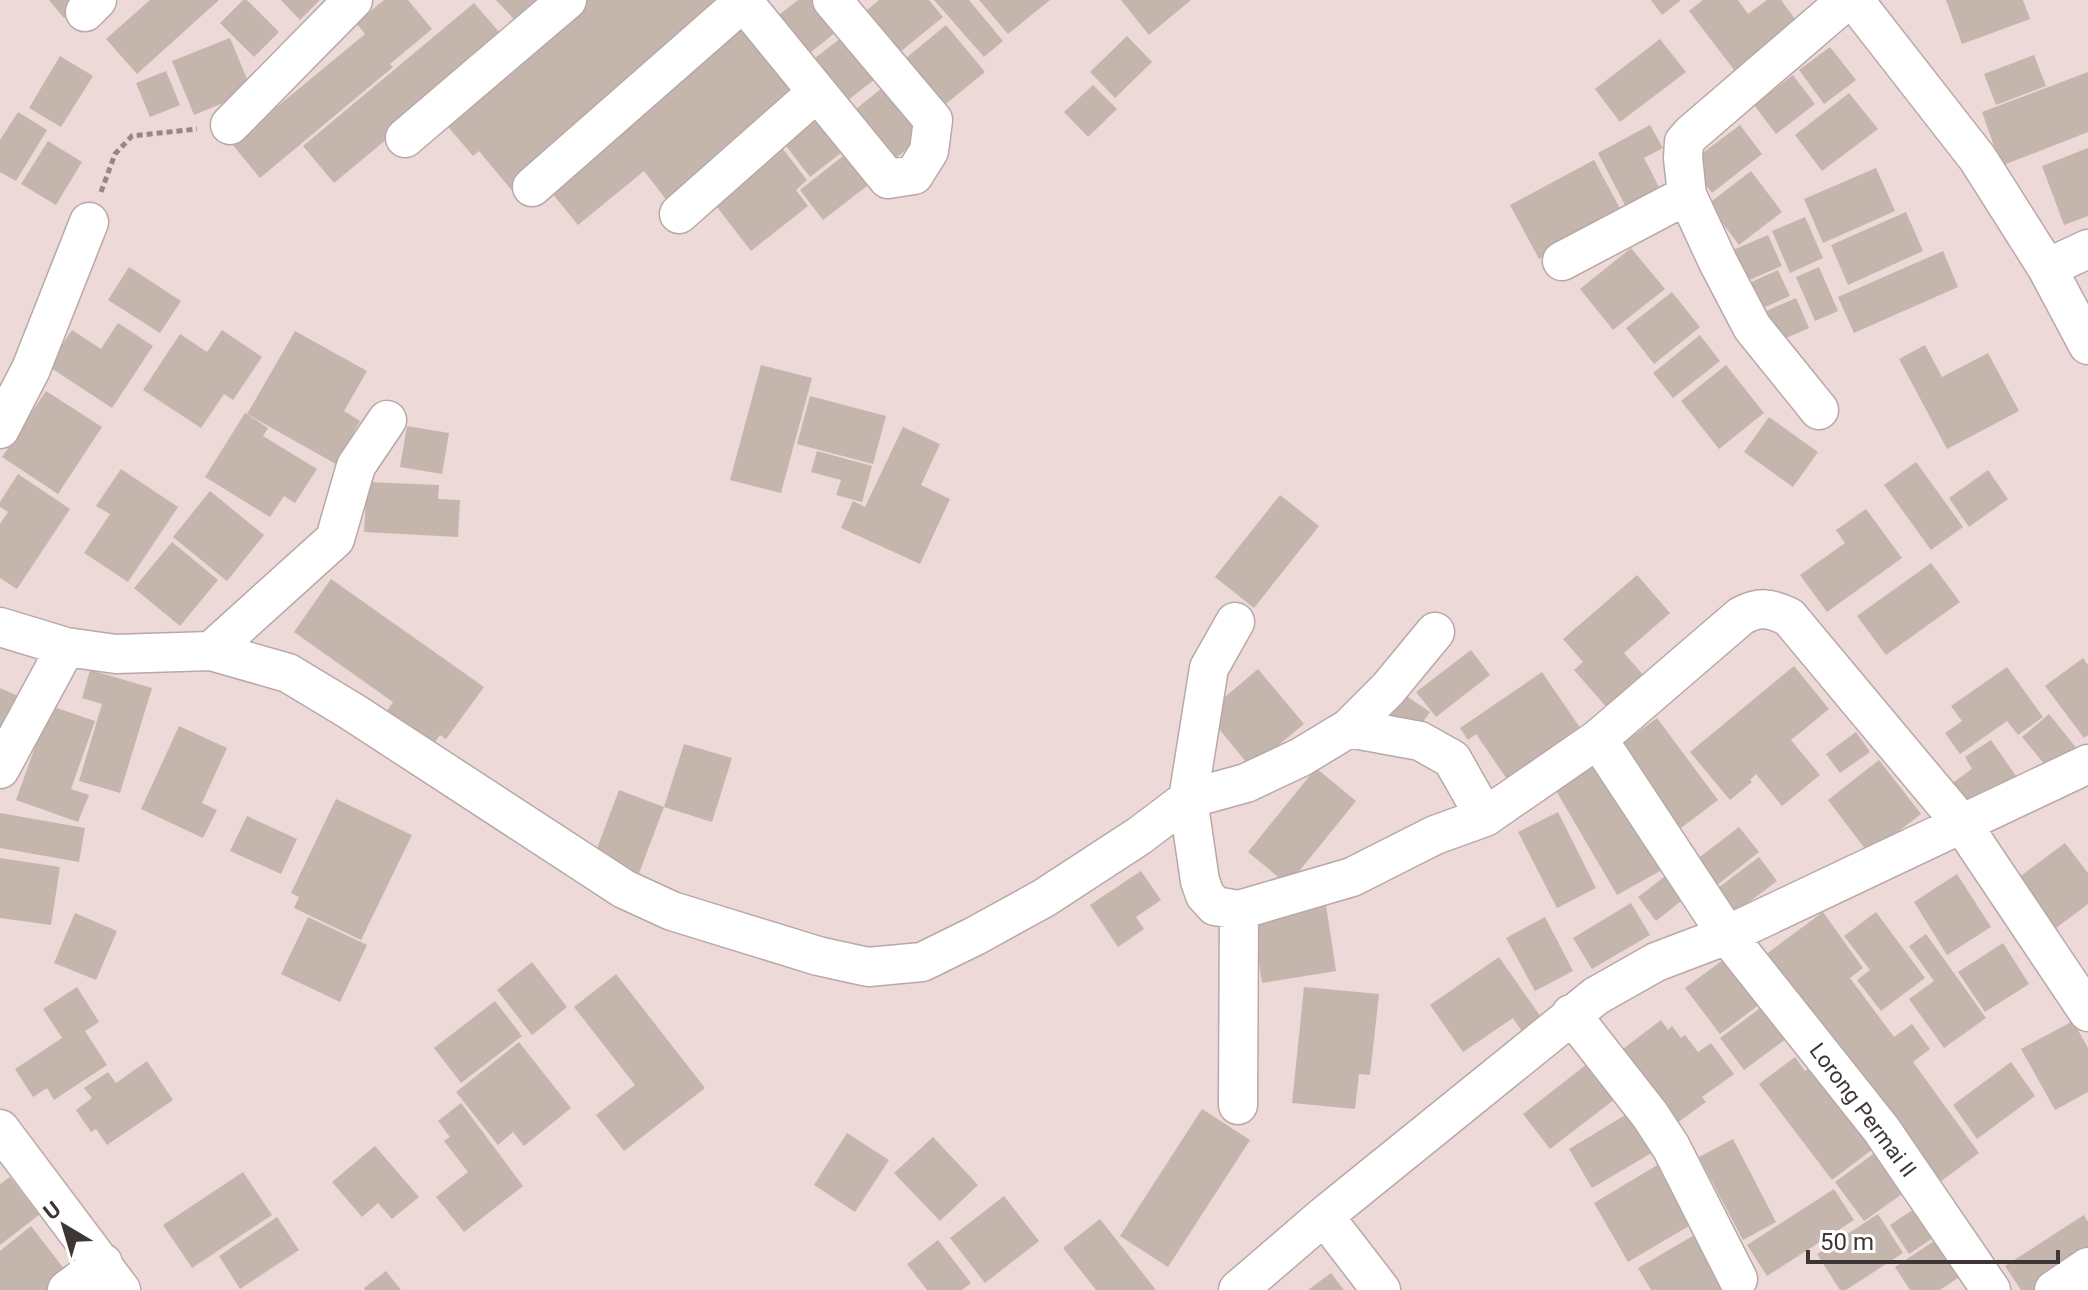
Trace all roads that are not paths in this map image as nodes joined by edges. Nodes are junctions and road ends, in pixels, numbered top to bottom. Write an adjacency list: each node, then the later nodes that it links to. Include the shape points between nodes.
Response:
1 (353, 0): 8 (street)
2 (567, 0): 9 (street)
3 (832, 0): 7 (street, via 933,120 929,151 914,175 888,179)
4 (1847, 0): 11 (street, via 1684,142)
5 (1854, 0): 16 (street, via 1978,159)
6 (742, 1): 7 (street); 10 (street)
7 (816, 93): 12 (street)
8 (230, 125)
9 (405, 138)
10 (532, 187)
11 (1687, 195): 15 (street); 18 (street, via 1752,327)
12 (679, 214)
13 (89, 222): 20 (street, via 31,369)
14 (2088, 249): 16 (street)
15 (1562, 261)
16 (2047, 268): 17 (street)
17 (2088, 345)
18 (1819, 410)
19 (387, 420): 25 (street, via 356,466 335,539)
20 (0, 429)
21 (1235, 622): 30 (street, via 1209,668)
22 (0, 627): 24 (street)
23 (1435, 632): 26 (street)
24 (66, 647): 25 (street, via 116,654); 29 (street)
25 (211, 651): 30 (street, via 288,673 624,889 735,932 868,967 922,962 975,936 1044,898)
26 (1349, 728): 30 (street, via 1246,783); 31 (street, via 1420,741 1452,759)
27 (1609, 756): 34 (street, Lorong Permai II)
28 (2088, 764): 32 (street)
29 (0, 769)
30 (1188, 799): 33 (street, via 1205,895 1215,906)
31 (1485, 817): 32 (street, via 1598,739 1758,607 1789,617); 33 (street, via 1435,835 1352,877)
32 (1962, 824): 34 (street); 35 (street)
33 (1239, 910): 37 (street)
34 (1727, 935): 36 (street, via 1656,962); 46 (street, Lorong Permai II, via 1881,1129)
35 (2088, 1012)
36 (1571, 1014): 39 (street); 42 (street, via 1671,1147)
37 (1238, 1105)
38 (0, 1129): 41 (street)
39 (1324, 1216): 44 (street); 45 (street)
40 (2088, 1267): 47 (street)
41 (112, 1276): 43 (street)
42 (1738, 1279)
43 (67, 1290)
44 (1238, 1290)
45 (1381, 1290)
46 (1991, 1290)
47 (2054, 1290)

